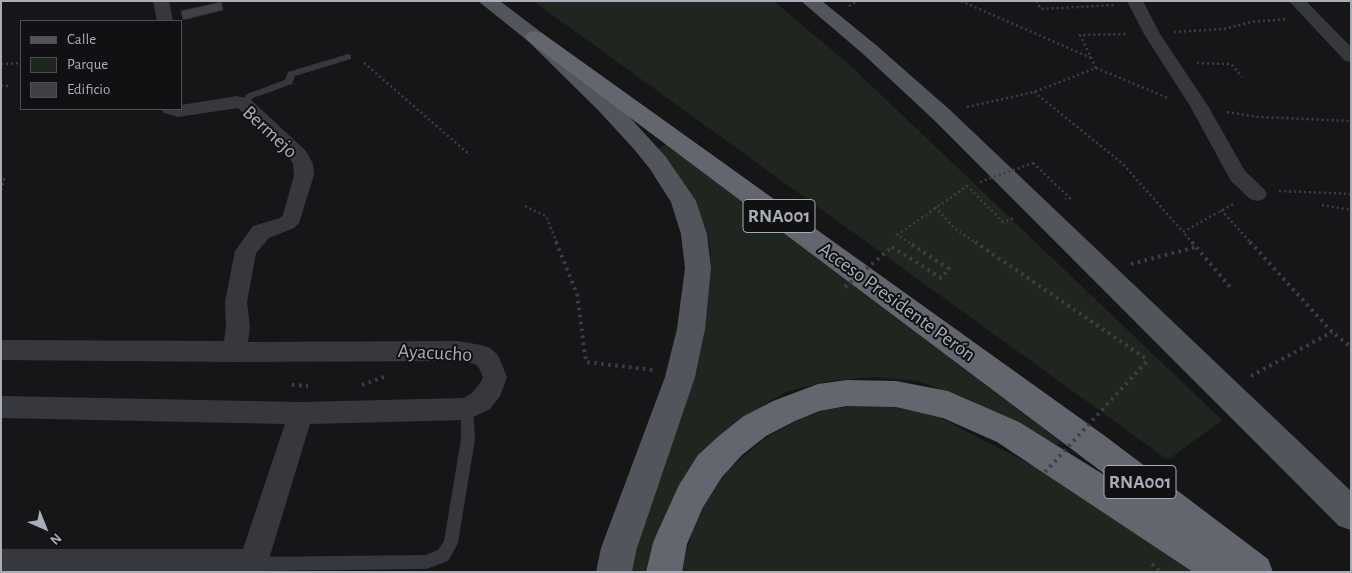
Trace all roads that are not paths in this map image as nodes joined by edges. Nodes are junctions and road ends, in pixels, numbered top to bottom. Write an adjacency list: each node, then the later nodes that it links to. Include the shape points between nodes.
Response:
1 (161, 1): 6 (street)
2 (487, 1): 7 (main road)
3 (810, 1): 18 (main road, via 942,115)
4 (1297, 1): 9 (street)
5 (1136, 3): 12 (street, via 1238,176)
6 (165, 20)
7 (535, 37): 21 (main road, via 606,105 658,163 683,201 694,234 698,268 691,329 681,374 625,531); 24 (highway, Acceso Presidente Perón / RNA001, via 1094,446)
8 (348, 57): 10 (lane, via 291,74 289,82 250,96)
9 (1351, 58)
10 (244, 103): 11 (street, Bermejo); 14 (street, Bermejo, via 299,156 304,175 292,218 261,232 246,251 236,302)
11 (174, 110)
12 (1257, 194)
13 (1, 350): 14 (street, Ayacucho)
14 (235, 352): 16 (street, Ayacucho, via 458,351 481,355 489,362 495,377 481,401)
15 (1, 407): 17 (street)
16 (467, 409): 17 (street); 20 (lane, via 468,439 451,544 443,556 426,562)
17 (300, 413): 20 (street)
18 (1351, 514)
19 (1, 564): 20 (street)
20 (252, 568)
21 (614, 572)
22 (664, 572): 23 (highway, via 670,544 691,496 710,466 755,426 818,398 847,393 896,394 948,405 1008,432)
23 (1225, 572)
24 (1255, 572)

